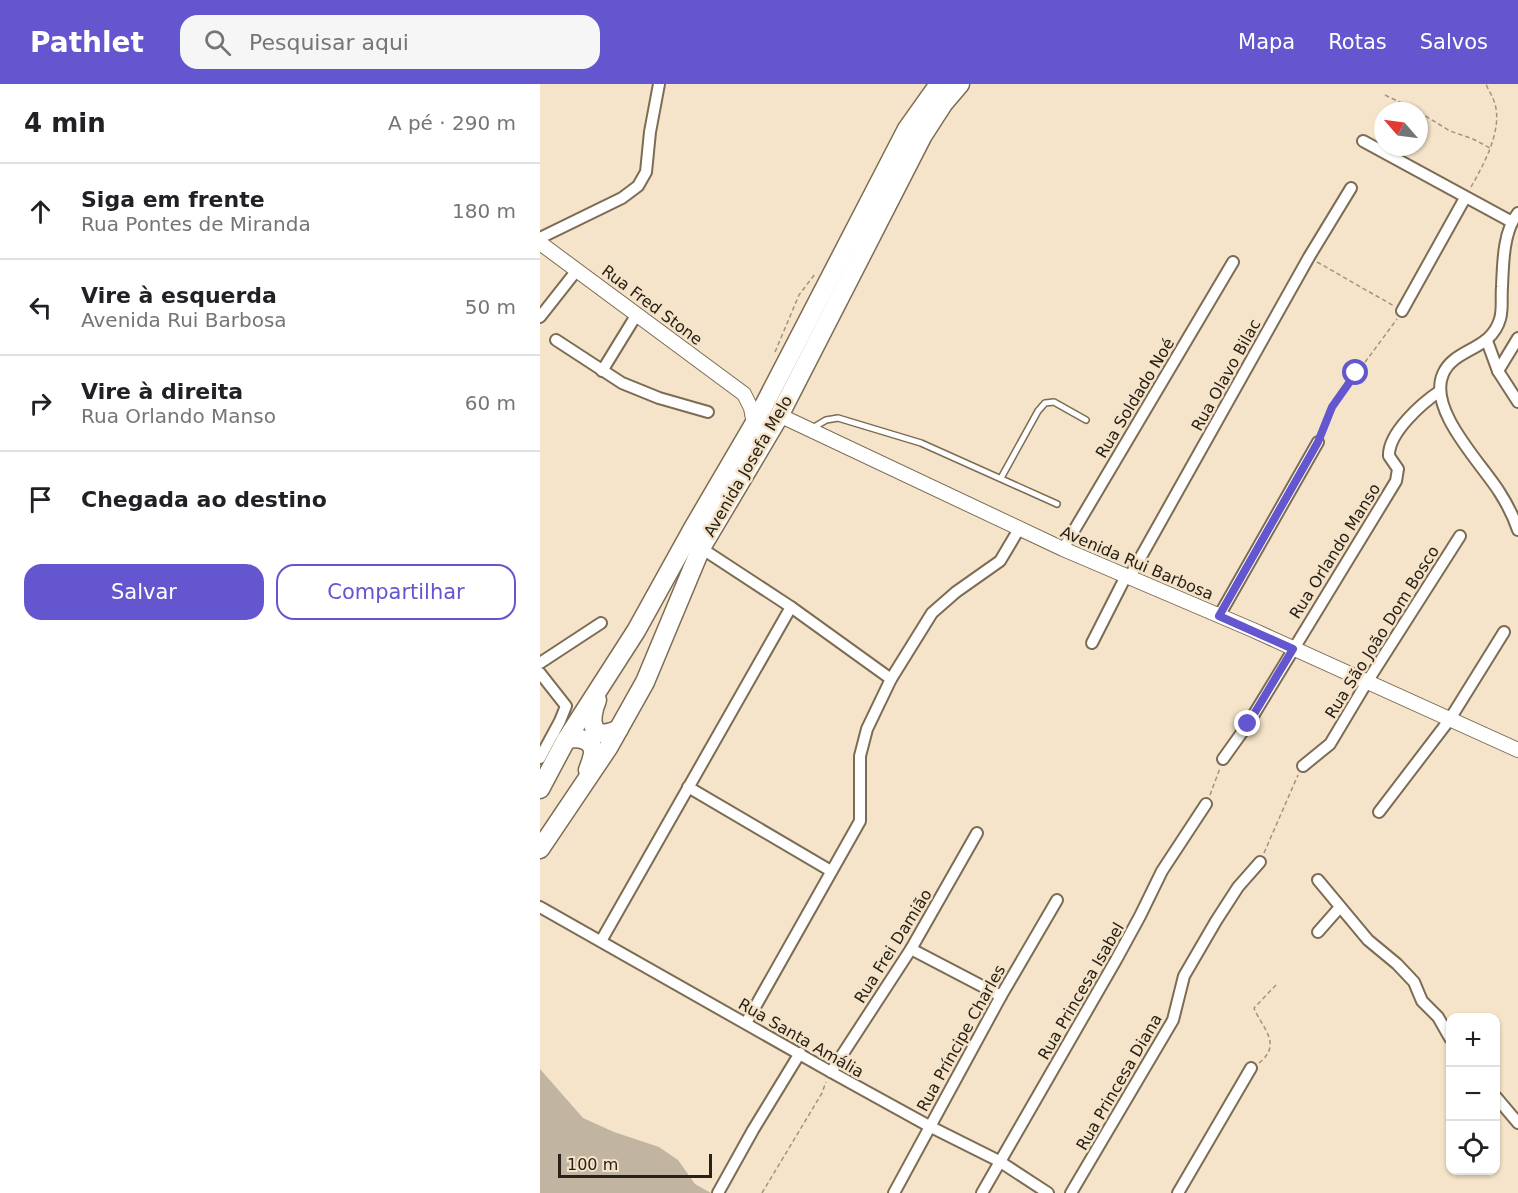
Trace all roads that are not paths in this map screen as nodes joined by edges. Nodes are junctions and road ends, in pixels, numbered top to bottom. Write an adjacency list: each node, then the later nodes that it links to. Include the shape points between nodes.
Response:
1 (659, 84): 8 (street, via 646,172 638,186 622,198)
2 (939, 84): 21 (main road, Avenida Josefa Melo, via 907,129)
3 (960, 84): 25 (main road, Avenida Josefa Melo, via 923,135)
4 (1363, 141): 6 (street)
5 (1351, 188): 37 (street, Rua Olavo Bilac)
6 (1466, 198): 7 (street); 12 (street)
7 (1515, 217): 17 (street, via 1506,249 1500,319)
8 (540, 238)
9 (540, 243): 11 (street, Rua Fred Stone)
10 (1233, 262): 36 (street, Rua Soldado Noé)
11 (577, 270): 13 (street, Rua Fred Stone); 14 (street)
12 (1402, 310)
13 (637, 314): 19 (street); 22 (street, Rua Fred Stone)
14 (540, 317)
15 (1518, 339): 18 (street)
16 (556, 340): 19 (street)
17 (1487, 342): 18 (street); 20 (street, via 1450,364 1442,376)
18 (1498, 370): 23 (street)
19 (602, 371): 24 (street, via 651,395)
20 (1440, 391): 33 (street, via 1454,427 1501,494); 43 (street, Rua Orlando Manso, via 1413,414 1391,442 1389,456 1398,469 1396,481)
21 (772, 393): 22 (street); 27 (main road, Avenida Josefa Melo)
22 (744, 394): 27 (street)
23 (1518, 402)
24 (708, 412)
25 (779, 415): 28 (street, Avenida Rui Barbosa); 35 (main road, Avenida Josefa Melo)
26 (1086, 420): 30 (lane, via 1054,402 1046,403)
27 (754, 424): 47 (main road, Avenida Josefa Melo)
28 (810, 430): 30 (lane, via 838,418 921,443); 32 (street, Avenida Rui Barbosa)
29 (1318, 442): 39 (street)
30 (1001, 478): 31 (lane)
31 (1057, 504)
32 (1019, 529): 36 (street, Avenida Rui Barbosa); 46 (street, via 1000,561 932,613)
33 (1518, 530)
34 (1460, 536): 48 (street, Rua São João Dom Bosco)
35 (701, 548): 38 (street); 50 (main road, Avenida Josefa Melo, via 645,682)
36 (1063, 549): 37 (street, Avenida Rui Barbosa)
37 (1127, 577): 39 (street, Avenida Rui Barbosa); 42 (street, Rua Olavo Bilac)
38 (791, 607): 46 (street); 56 (street)
39 (1219, 616): 43 (street, Avenida Rui Barbosa)
40 (601, 623): 44 (street)
41 (1504, 632): 49 (street)
42 (1092, 643)
43 (1293, 649): 48 (street, Avenida Rui Barbosa); 53 (street, Rua Orlando Manso)
44 (540, 663)
45 (540, 672): 54 (street, via 566,709)
46 (891, 679): 64 (street, via 867,729 860,756 860,821)
47 (604, 681): 50 (main road, via 591,722 602,733); 51 (main road, Avenida Josefa Melo)
48 (1367, 682): 49 (street, Avenida Rui Barbosa); 55 (street, Rua São João Dom Bosco, via 1330,744)
49 (1450, 719): 52 (street, Avenida Rui Barbosa); 60 (street)
50 (620, 729): 58 (main road, Avenida Josefa Melo)
51 (566, 740): 54 (main road, Avenida Josefa Melo); 58 (main road, via 578,738 593,747)
52 (1518, 750)
53 (1223, 759)
54 (544, 761): 57 (main road, Avenida Josefa Melo)
55 (1303, 766)
56 (688, 787): 64 (street); 70 (street)
57 (540, 789)
58 (579, 791): 62 (main road, Avenida Josefa Melo)
59 (1206, 804): 81 (street, Rua Princesa Isabel, via 1161,871 1116,960)
60 (1379, 812)
61 (977, 833): 71 (street, Rua Frei Damião)
62 (540, 849)
63 (1260, 862): 86 (street, Rua Princesa Diana, via 1227,904 1184,976 1173,1020)
64 (831, 871): 73 (street)
65 (1318, 880): 68 (street)
66 (1057, 900): 72 (street, Rua Príncipe Charles)
67 (540, 907): 70 (street, Rua Santa Amália)
68 (1340, 907): 69 (street); 74 (street, via 1368,940 1414,982 1422,1001)
69 (1318, 932)
70 (601, 941): 73 (street, Rua Santa Amália)
71 (911, 949): 72 (street); 77 (street, Rua Frei Damião)
72 (1001, 996): 80 (street, Rua Príncipe Charles)
73 (746, 1023): 75 (street, Rua Santa Amália)
74 (1446, 1031)
75 (800, 1053): 77 (street, Rua Santa Amália); 82 (street)
76 (1251, 1068): 87 (street)
77 (831, 1072): 80 (street, Rua Santa Amália)
78 (1500, 1102): 79 (street)
79 (1518, 1124)
80 (929, 1126): 81 (street, Rua Santa Amália); 83 (street, Rua Príncipe Charles)
81 (999, 1161): 84 (street, Rua Princesa Isabel); 85 (street, Rua Santa Amália)
82 (717, 1193)
83 (894, 1193)
84 (982, 1193)
85 (1048, 1193)
86 (1071, 1193)
87 (1178, 1193)

